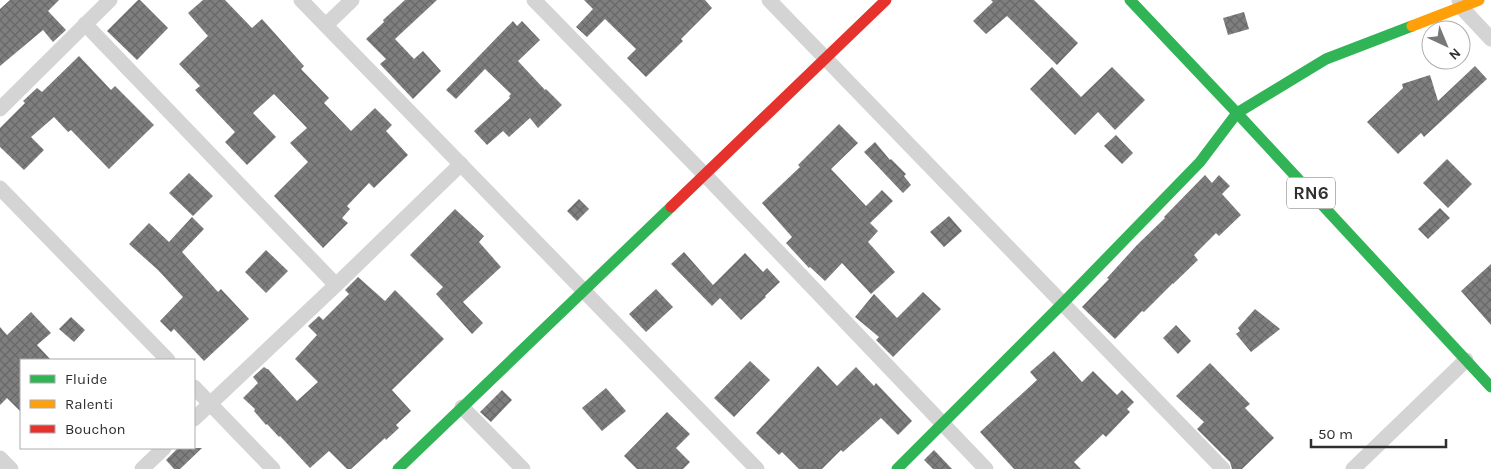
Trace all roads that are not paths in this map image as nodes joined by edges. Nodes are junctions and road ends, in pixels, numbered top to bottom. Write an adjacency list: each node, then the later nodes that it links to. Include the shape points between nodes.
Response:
1 (110, 0): 10 (street)
2 (302, 0): 11 (street)
3 (352, 0): 11 (street)
4 (534, 0): 17 (street)
5 (769, 0): 13 (street)
6 (886, 0): 13 (street)
7 (1130, 0): 15 (street, RN6)
8 (1479, 0): 9 (street)
9 (1460, 4): 12 (street); 15 (street, via 1326,59)
10 (85, 24): 14 (street); 19 (street)
11 (326, 25): 16 (street)
12 (1491, 39)
13 (826, 58): 17 (street); 21 (street)
14 (0, 109)
15 (1237, 113): 21 (street, via 1200,162); 23 (street, RN6)
16 (461, 164): 19 (street); 20 (street)
17 (704, 175): 20 (street); 29 (street)
18 (0, 188): 22 (street)
19 (336, 285): 26 (street)
20 (584, 291): 27 (street); 37 (street)
21 (1063, 303): 29 (street); 40 (street)
22 (167, 359)
23 (1466, 360): 24 (street, RN6); 41 (street)
24 (1491, 387)
25 (195, 388): 26 (street)
26 (210, 403): 28 (street); 34 (street)
27 (462, 407): 35 (street); 36 (street)
28 (195, 418)
29 (943, 424): 38 (street); 39 (street)
30 (163, 449): 33 (street)
31 (0, 458): 32 (street)
32 (12, 469)
33 (142, 469)
34 (273, 469)
35 (398, 469)
36 (523, 469)
37 (756, 469)
38 (897, 469)
39 (986, 469)
40 (1224, 469)
41 (1353, 469)

